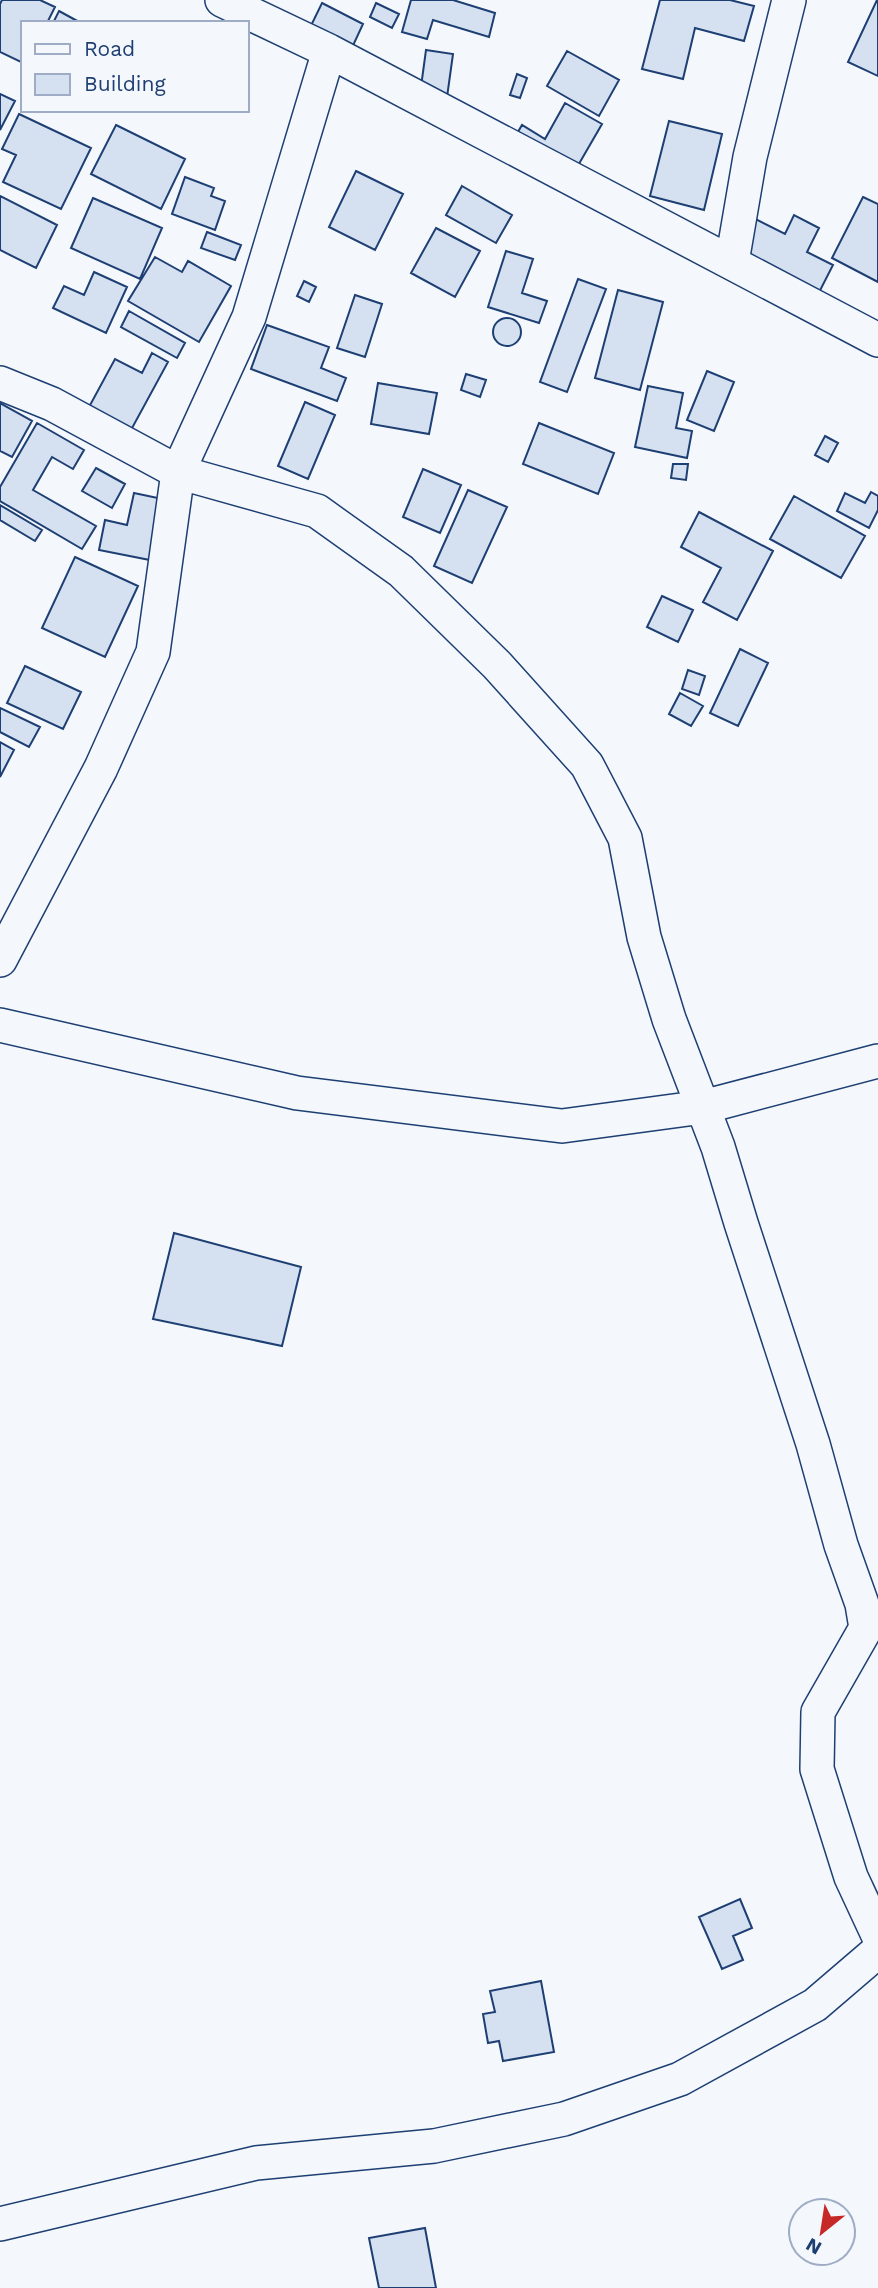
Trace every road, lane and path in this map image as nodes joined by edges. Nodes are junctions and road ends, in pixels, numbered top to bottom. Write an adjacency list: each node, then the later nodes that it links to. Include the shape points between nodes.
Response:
1 (222, 0): 3 (street)
2 (789, 0): 5 (street, via 750,157)
3 (266, 11): 4 (street)
4 (329, 51): 5 (street); 8 (street, via 249,317)
5 (732, 262): 6 (street)
6 (878, 340)
7 (0, 383): 8 (street, via 52,404)
8 (178, 472): 9 (street, via 153,652 101,768); 12 (street, via 317,511 401,571 498,665 587,765 625,838 643,937)
9 (0, 960)
10 (0, 1025): 12 (street, via 297,1093 562,1126)
11 (878, 1061): 12 (street)
12 (703, 1107): 13 (street, via 862,1604 866,1628 818,1712 817,1769 851,1877)
13 (878, 1935)
14 (878, 1951): 15 (street, via 814,2005 680,2079 564,2119 434,2146 256,2163)
15 (0, 2224)

